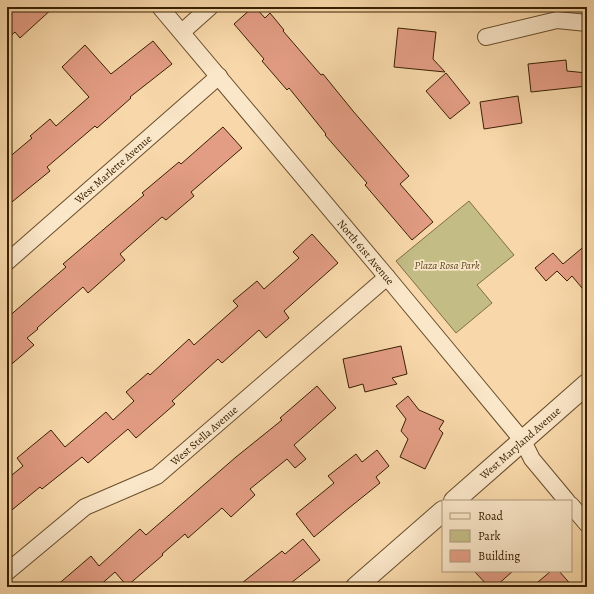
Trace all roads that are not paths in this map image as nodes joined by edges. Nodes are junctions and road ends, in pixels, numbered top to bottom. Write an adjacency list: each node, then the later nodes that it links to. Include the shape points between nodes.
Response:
1 (160, 7): 5 (street, North 61st Avenue)
2 (210, 7): 5 (street)
3 (557, 14): 4 (street); 6 (street)
4 (587, 23)
5 (182, 32): 7 (street, North 61st Avenue)
6 (486, 37)
7 (219, 76): 8 (street, West Marlette Avenue); 9 (street, North 61st Avenue)
8 (7, 262)
9 (387, 277): 11 (street, North 61st Avenue); 17 (street, West Stella Avenue, via 157,476 85,507)
10 (587, 384): 11 (street, West Maryland Avenue)
11 (523, 441): 12 (street, West Maryland Avenue); 13 (street, North 61st Avenue, via 532,458)
12 (455, 500)
13 (567, 500)
14 (572, 506): 16 (street)
15 (442, 512): 18 (street)
16 (587, 524)
17 (7, 572)
18 (356, 587)

